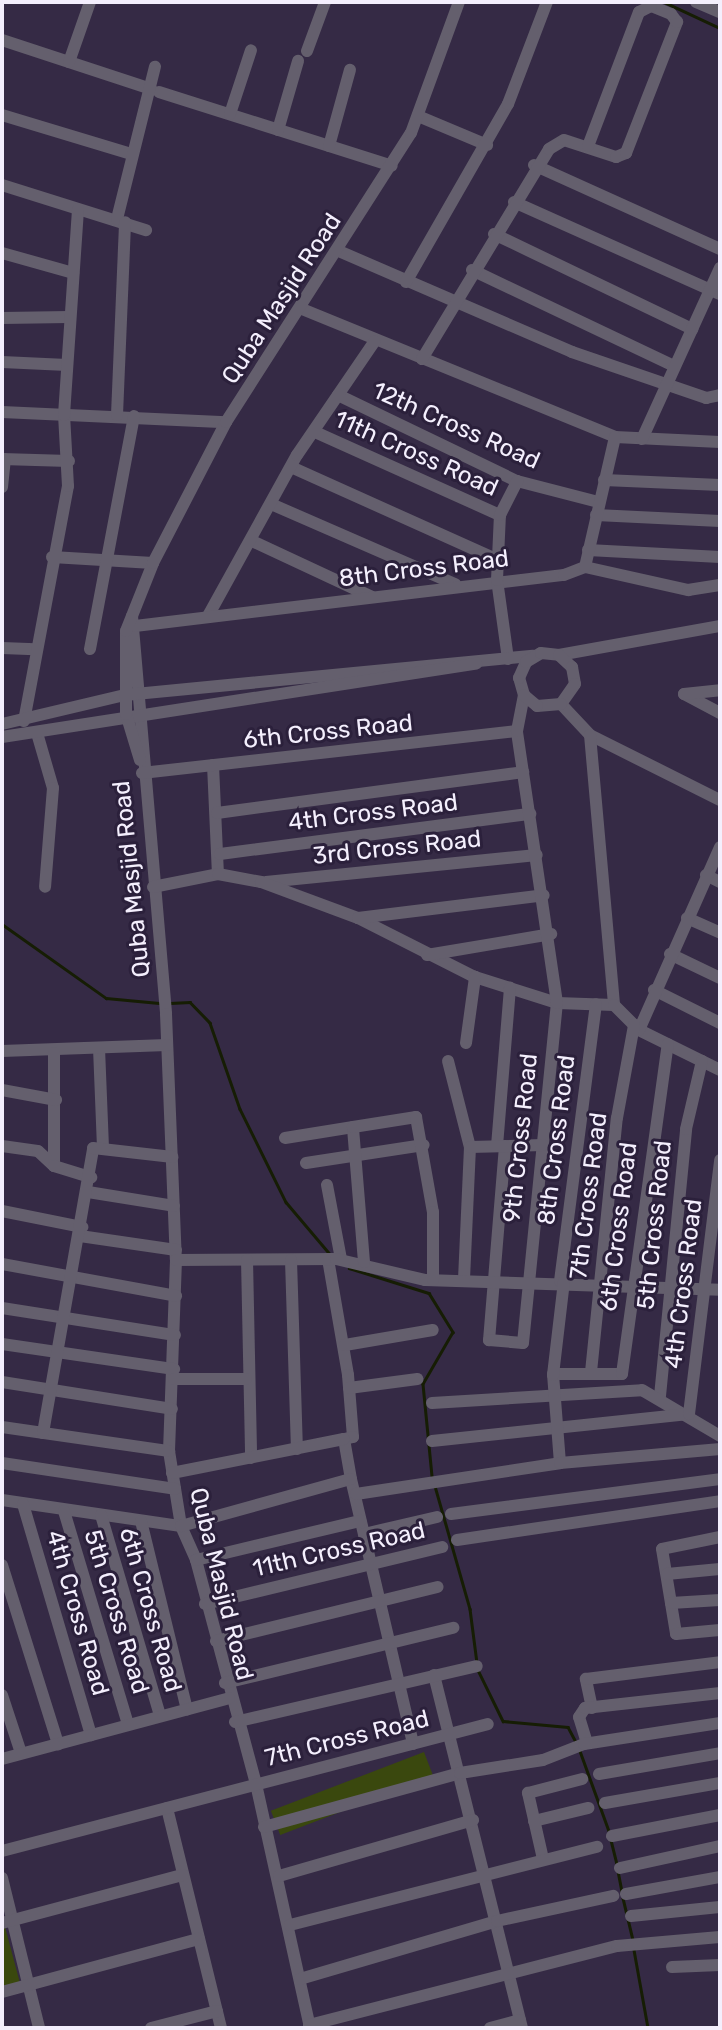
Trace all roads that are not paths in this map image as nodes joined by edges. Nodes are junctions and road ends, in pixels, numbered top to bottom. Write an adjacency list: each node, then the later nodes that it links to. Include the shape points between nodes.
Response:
1 (90, 2): 9 (street)
2 (325, 2): 16 (street)
3 (459, 2): 15 (street, Quba Masjid Road)
4 (547, 2): 17 (street)
5 (696, 2): 6 (street)
6 (720, 12)
7 (2, 40): 9 (street)
8 (251, 50): 13 (street)
9 (69, 62): 12 (street)
10 (155, 67): 12 (street)
11 (350, 70): 18 (street)
12 (155, 90): 13 (street); 20 (street)
13 (230, 114): 16 (street)
14 (2, 115): 20 (street)
15 (418, 116): 17 (street); 21 (street, Quba Masjid Road)
16 (278, 130): 18 (street)
17 (487, 145): 35 (street)
18 (329, 146): 21 (street)
19 (588, 146): 19 (street, via 639,12 651,6 671,14 677,22 626,153 616,157); 22 (street, via 560,141)
20 (131, 154): 26 (street)
21 (391, 166): 30 (street, Quba Masjid Road)
22 (534, 166): 24 (street); 29 (street)
23 (2, 185): 25 (street)
24 (514, 201): 28 (street); 36 (street)
25 (78, 209): 26 (street); 34 (street)
26 (121, 221): 27 (street); 52 (street)
27 (146, 230)
28 (494, 233): 33 (street); 41 (street)
29 (720, 249)
30 (341, 251): 35 (street); 38 (street, Quba Masjid Road)
31 (2, 253): 34 (street)
32 (720, 268): 36 (street)
33 (472, 270): 37 (street); 46 (street)
34 (73, 274): 39 (street)
35 (406, 282): 37 (street)
36 (715, 292): 41 (street)
37 (450, 304): 43 (street); 47 (street)
38 (302, 309): 42 (street); 54 (street, Quba Masjid Road)
39 (69, 317): 40 (street); 45 (street)
40 (2, 318)
41 (692, 329): 46 (street)
42 (374, 342): 43 (street); 48 (street)
43 (422, 359): 56 (street)
44 (2, 362): 45 (street)
45 (67, 365): 51 (street)
46 (674, 366): 47 (street)
47 (665, 386): 49 (street, via 706,398); 57 (street)
48 (338, 395): 55 (street); 63 (street, 12th Cross Road)
49 (720, 395)
50 (2, 412): 51 (street)
51 (64, 415): 52 (street); 60 (street)
52 (117, 415): 53 (street)
53 (134, 416): 54 (street); 75 (street)
54 (226, 422): 76 (street, Quba Masjid Road)
55 (315, 432): 61 (street); 68 (street, 11th Cross Road)
56 (615, 437): 57 (street); 62 (street)
57 (642, 439): 58 (street)
58 (720, 442)
59 (3, 459): 60 (street); 65 (street)
60 (69, 461): 72 (street)
61 (291, 467): 66 (street); 74 (street)
62 (604, 480): 64 (street); 67 (street)
63 (517, 481): 67 (street, 12th Cross Road); 68 (street)
64 (720, 485)
65 (2, 487)
66 (271, 503): 70 (street); 79 (street)
67 (597, 508): 69 (street, 12th Cross Road); 71 (street)
68 (500, 515): 74 (street)
69 (720, 521)
70 (252, 541): 81 (street); 82 (street)
71 (588, 550): 73 (street); 77 (street)
72 (52, 557): 75 (street); 86 (street)
73 (720, 557)
74 (498, 560): 78 (street)
75 (108, 562): 76 (street); 87 (street)
76 (153, 563): 83 (street, Quba Masjid Road)
77 (585, 566): 78 (street, 8th Cross Road, via 564,575); 80 (street, via 688,590)
78 (497, 580): 79 (street, 8th Cross Road); 90 (street)
79 (455, 584): 81 (street, 8th Cross Road)
80 (720, 585)
81 (372, 597): 82 (street, 8th Cross Road)
82 (208, 615): 83 (street, 8th Cross Road)
83 (133, 621): 93 (street, Quba Masjid Road); 94 (street, Quba Masjid Road)
84 (720, 626): 88 (street)
85 (2, 648): 86 (street)
86 (36, 649): 100 (street)
87 (90, 649)
88 (559, 655): 89 (street); 96 (street, via 575,675 573,692)
89 (533, 656): 90 (street); 95 (street, via 519,678)
90 (508, 659): 91 (street)
91 (483, 662): 93 (street); 97 (street)
92 (720, 690): 98 (street, via 684,694)
93 (139, 694): 94 (street); 97 (street, Quba Masjid Road)
94 (125, 695): 99 (street, Quba Masjid Road); 100 (street)
95 (524, 695): 96 (street, via 537,706); 102 (street, 9th Cross Road)
96 (561, 704): 104 (street)
97 (141, 712): 99 (street); 107 (street, Quba Masjid Road)
98 (720, 713)
99 (126, 714): 103 (street); 107 (street, Quba Masjid Road)
100 (23, 720): 101 (street)
101 (2, 724)
102 (517, 731): 106 (street, 6th Cross Road); 108 (street, 9th Cross Road)
103 (37, 733): 105 (street); 119 (street, via 53,788)
104 (590, 735): 109 (street); 134 (street)
105 (2, 737)
106 (213, 765): 107 (street, 6th Cross Road); 110 (street)
107 (141, 766): 120 (street, Quba Masjid Road)
108 (523, 772): 110 (street); 111 (street, 9th Cross Road)
109 (720, 800)
110 (217, 813): 113 (street)
111 (530, 814): 113 (street, 4th Cross Road); 114 (street, 9th Cross Road)
112 (720, 847): 116 (street, 7th Cross Road)
113 (220, 854): 115 (street)
114 (537, 855): 117 (street, 3rd Cross Road); 121 (street, 9th Cross Road)
115 (218, 874): 117 (street); 120 (street)
116 (706, 875): 118 (street); 123 (street, 7th Cross Road)
117 (261, 882): 122 (street)
118 (720, 882)
119 (45, 887)
120 (153, 887): 139 (street, Quba Masjid Road)
121 (544, 895): 122 (street); 125 (street, 9th Cross Road)
122 (358, 918): 127 (street)
123 (687, 918): 124 (street); 126 (street, 7th Cross Road)
124 (720, 933)
125 (551, 934): 127 (street); 132 (street, 9th Cross Road)
126 (670, 954): 129 (street); 131 (street, 7th Cross Road)
127 (427, 955): 128 (street)
128 (475, 977): 130 (street); 137 (street)
129 (720, 978)
130 (510, 988): 132 (street); 153 (street)
131 (654, 990): 135 (street); 136 (street, 7th Cross Road)
132 (557, 1003): 133 (street); 151 (street, 9th Cross Road)
133 (596, 1004): 134 (street); 178 (street, 8th Cross Road)
134 (614, 1005): 136 (street)
135 (720, 1023)
136 (636, 1027): 138 (street); 179 (street, 7th Cross Road, via 617,1118)
137 (466, 1043)
138 (667, 1044): 143 (street); 180 (street, 6th Cross Road)
139 (167, 1045): 140 (street); 157 (street, Quba Masjid Road)
140 (99, 1048): 142 (street); 155 (street)
141 (2, 1051): 142 (street)
142 (54, 1053): 147 (street)
143 (702, 1060): 145 (street); 181 (street, 5th Cross Road)
144 (448, 1061): 154 (street)
145 (720, 1070)
146 (2, 1090): 147 (street)
147 (56, 1100): 160 (street)
148 (353, 1127): 149 (street); 150 (street, via 416,1117); 156 (street)
149 (285, 1138)
150 (424, 1145): 156 (street); 177 (street)
151 (543, 1145): 153 (street); 173 (street, 9th Cross Road)
152 (2, 1146): 160 (street, via 38,1151)
153 (501, 1146): 154 (street); 176 (street)
154 (470, 1147): 175 (street)
155 (103, 1148): 157 (street); 161 (street, via 93,1148)
156 (358, 1156): 159 (street); 171 (street)
157 (172, 1157): 164 (street, Quba Masjid Road)
158 (720, 1160): 182 (street, 4th Cross Road)
159 (306, 1163)
160 (54, 1166): 161 (street)
161 (91, 1177): 163 (street)
162 (327, 1185): 168 (street)
163 (88, 1192): 164 (street); 166 (street)
164 (174, 1206): 167 (street, Quba Masjid Road)
165 (2, 1211): 166 (street)
166 (81, 1231): 167 (street); 174 (street)
167 (176, 1255): 169 (street); 184 (street, Quba Masjid Road)
168 (334, 1259): 170 (street); 171 (street); 190 (street)
169 (247, 1260): 170 (street); 195 (street)
170 (291, 1260): 211 (street)
171 (364, 1262): 177 (street)
172 (2, 1264): 174 (street)
173 (527, 1278): 176 (street); 176 (street, 9th Cross Road, via 523,1343 489,1340); 178 (street)
174 (72, 1279): 184 (street); 186 (street)
175 (464, 1279): 176 (street); 177 (street)
176 (493, 1279)
177 (433, 1280)
178 (562, 1281): 179 (street); 194 (street, 8th Cross Road)
179 (599, 1284): 180 (street); 192 (street, 7th Cross Road)
180 (635, 1286): 181 (street); 192 (street, 6th Cross Road, via 622,1374)
181 (667, 1289): 182 (street); 201 (street, 5th Cross Road)
182 (705, 1290): 183 (street); 204 (street, 4th Cross Road)
183 (720, 1290)
184 (176, 1296): 188 (street, Quba Masjid Road)
185 (2, 1308): 186 (street)
186 (65, 1317): 188 (street); 191 (street)
187 (432, 1330): 190 (street)
188 (175, 1335): 193 (street, Quba Masjid Road)
189 (2, 1344): 191 (street)
190 (345, 1345): 198 (street)
191 (58, 1353): 193 (street); 199 (street)
192 (591, 1372): 194 (street)
193 (174, 1374): 195 (street); 203 (street, Quba Masjid Road)
194 (553, 1374): 200 (street, 8th Cross Road)
195 (246, 1379): 214 (street)
196 (417, 1380): 198 (street)
197 (2, 1382): 199 (street)
198 (349, 1388): 209 (street, via 353,1437)
199 (51, 1390): 203 (street); 207 (street)
200 (554, 1395): 201 (street, via 642,1390); 202 (street); 206 (street, 8th Cross Road)
201 (660, 1396): 204 (street)
202 (432, 1403)
203 (172, 1409): 213 (street, Quba Masjid Road)
204 (689, 1413): 206 (street); 208 (street)
205 (2, 1427): 207 (street)
206 (555, 1428): 210 (street); 216 (street, 8th Cross Road)
207 (43, 1433): 213 (street)
208 (720, 1436)
209 (344, 1439): 211 (street); 218 (street)
210 (432, 1441)
211 (297, 1448): 214 (street)
212 (720, 1449): 216 (street)
213 (169, 1451): 217 (street, Quba Masjid Road)
214 (251, 1458): 217 (street)
215 (2, 1463): 220 (street)
216 (560, 1463): 221 (street)
217 (172, 1473): 220 (street, Quba Masjid Road)
218 (351, 1479): 221 (street); 230 (street)
219 (720, 1479): 226 (street)
220 (174, 1489): 230 (street, Quba Masjid Road)
221 (356, 1494): 231 (street)
222 (2, 1500): 224 (street)
223 (720, 1501): 233 (street)
224 (23, 1504): 225 (street); 264 (street, 4th Cross Road)
225 (64, 1511): 227 (street); 263 (street, 5th Cross Road)
226 (451, 1514)
227 (101, 1516): 229 (street); 259 (street, 6th Cross Road)
228 (437, 1517): 231 (street)
229 (141, 1521): 230 (street); 258 (street)
230 (181, 1525): 236 (street, Quba Masjid Road)
231 (362, 1527): 235 (street); 236 (street)
232 (720, 1537): 239 (street, via 662,1549)
233 (457, 1540)
234 (442, 1547): 235 (street, 11th Cross Road)
235 (372, 1559): 241 (street); 244 (street, 11th Cross Road)
236 (196, 1560): 244 (street, Quba Masjid Road)
237 (2, 1565): 266 (street)
238 (720, 1569): 239 (street)
239 (667, 1574): 243 (street)
240 (437, 1587): 241 (street)
241 (383, 1599): 247 (street); 248 (street)
242 (720, 1600): 243 (street)
243 (671, 1603): 246 (street, via 676,1634)
244 (205, 1604): 248 (street, Quba Masjid Road)
245 (453, 1628): 247 (street)
246 (720, 1630)
247 (390, 1639): 252 (street); 253 (street)
248 (215, 1641): 253 (street, Quba Masjid Road)
249 (720, 1662): 257 (street, via 586,1679)
250 (477, 1666): 251 (street)
251 (434, 1675): 252 (street); 265 (street)
252 (400, 1680): 260 (street); 267 (street)
253 (225, 1683): 256 (street, Quba Masjid Road)
254 (720, 1693): 257 (street)
255 (2, 1695): 269 (street)
256 (229, 1698): 258 (street); 260 (street, Quba Masjid Road)
257 (592, 1708): 268 (street, via 579,1717)
258 (187, 1709): 259 (street)
259 (160, 1716): 263 (street)
260 (235, 1722): 276 (street, Quba Masjid Road)
261 (720, 1723): 268 (street)
262 (488, 1724): 265 (street, 7th Cross Road)
263 (128, 1725): 264 (street)
264 (91, 1735): 266 (street)
265 (448, 1735): 267 (street, 7th Cross Road); 272 (street)
266 (58, 1744): 269 (street)
267 (413, 1744): 276 (street, 7th Cross Road)
268 (585, 1744): 272 (street, via 543,1760)
269 (21, 1753): 271 (street)
270 (720, 1754): 273 (street)
271 (2, 1759)
272 (460, 1773): 281 (street); 283 (street)
273 (599, 1774)
274 (582, 1779): 282 (street, via 528,1793)
275 (720, 1783): 277 (street)
276 (256, 1784): 278 (street, 7th Cross Road); 283 (street, Quba Masjid Road)
277 (605, 1803)
278 (167, 1808): 287 (street, 7th Cross Road); 290 (street)
279 (588, 1808): 282 (street)
280 (720, 1815): 284 (street)
281 (473, 1820): 291 (street); 292 (street)
282 (534, 1821): 288 (street)
283 (264, 1827): 292 (street, Quba Masjid Road)
284 (612, 1836)
285 (720, 1846): 289 (street)
286 (597, 1847): 288 (street)
287 (2, 1851)
288 (543, 1859): 291 (street)
289 (620, 1868)
290 (183, 1875): 299 (street); 303 (street)
291 (485, 1875): 300 (street); 301 (street)
292 (279, 1876): 301 (street, Quba Masjid Road)
293 (720, 1877): 295 (street)
294 (2, 1878): 299 (street)
295 (626, 1894)
296 (612, 1896): 300 (street)
297 (720, 1907): 298 (street)
298 (631, 1916)
299 (7, 1921): 308 (street)
300 (496, 1921): 306 (street); 307 (street)
301 (290, 1925): 307 (street, Quba Masjid Road)
302 (720, 1937): 306 (street, via 617,1946)
303 (199, 1939): 308 (street); 310 (street)
304 (720, 1965): 305 (street)
305 (672, 1967)
306 (508, 1971): 311 (street); 312 (street)
307 (300, 1979): 312 (street, Quba Masjid Road)
308 (29, 1985): 309 (street); 313 (street)
309 (2, 1992)
310 (216, 2011): 314 (street); 315 (street)
311 (521, 2024): 316 (street)
312 (310, 2027)
313 (40, 2028)
314 (151, 2028)
315 (221, 2028)
316 (490, 2028)

